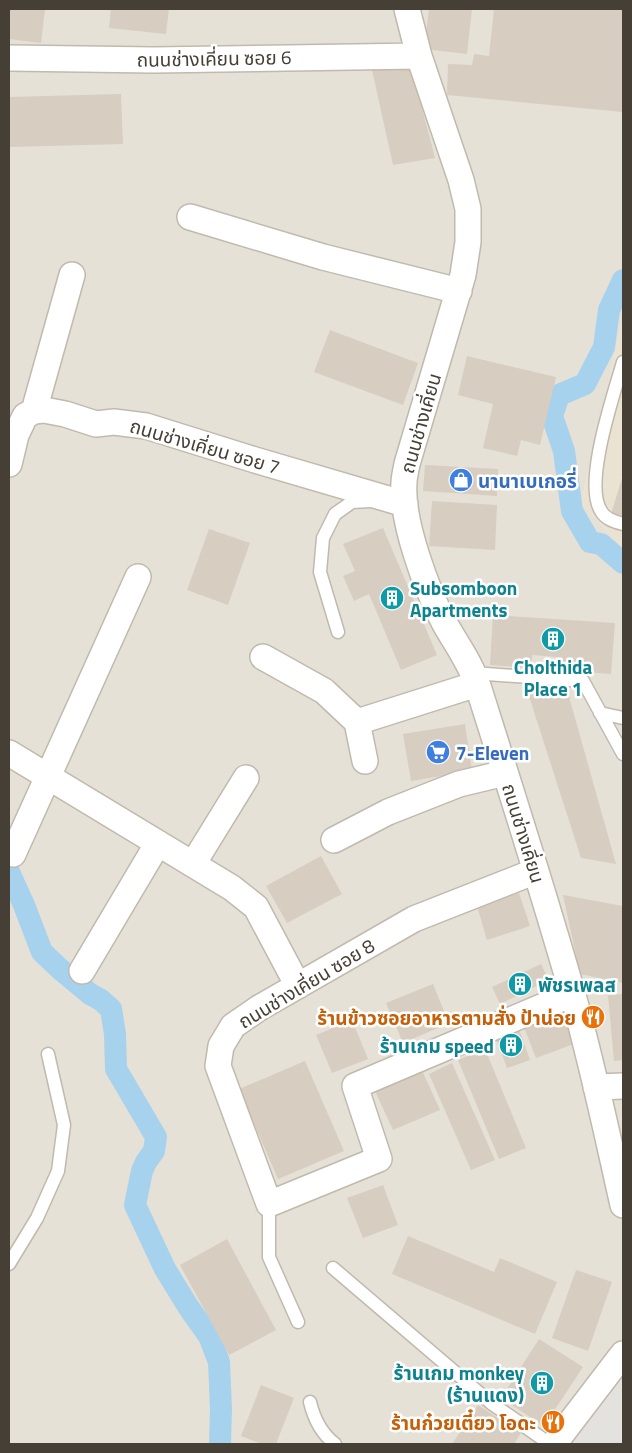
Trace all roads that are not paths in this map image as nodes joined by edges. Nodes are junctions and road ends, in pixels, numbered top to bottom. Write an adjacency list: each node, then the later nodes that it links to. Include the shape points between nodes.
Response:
1 (407, 9): 2 (street, ถนนช่างเคี่ยน)
2 (419, 56): 3 (street, ถนนช่างเคี่ยน ซอย 6, via 154,60); 6 (street, ถนนช่างเคี่ยน, via 468,209 468,242)
3 (9, 58)
4 (190, 216): 6 (street, via 330,259)
5 (72, 275): 8 (street)
6 (458, 291): 10 (street, ถนนช่างเคี่ยน, via 407,464)
7 (623, 362): 11 (lane, via 599,450 595,498 601,513)
8 (34, 410): 9 (street, via 25,416 16,435); 10 (street, ถนนช่างเคี่ยน ซอย 7, via 65,414 96,424 114,422 146,426)
9 (9, 464)
10 (405, 504): 13 (lane, via 352,502 335,514 323,538 320,572); 15 (street, ถนนช่างเคี่ยน, via 424,575 444,622)
11 (623, 524)
12 (138, 577): 23 (street)
13 (338, 632)
14 (263, 657): 18 (street, via 324,691)
15 (475, 678): 16 (lane, via 583,682); 18 (street); 22 (street, ถนนช่างเคี่ยน)
16 (600, 713): 17 (lane); 20 (lane)
17 (623, 718)
18 (357, 722): 21 (street)
19 (9, 753): 23 (street)
20 (623, 754)
21 (365, 761)
22 (506, 773): 25 (street, via 459,784 388,812); 29 (street, ถนนช่างเคี่ยน)
23 (49, 777): 26 (street); 27 (street)
24 (246, 778): 28 (street)
25 (334, 840)
26 (158, 843): 28 (street); 30 (street)
27 (14, 854)
28 (193, 864): 31 (street, via 256,907)
29 (536, 872): 31 (street, ถนนช่างเคี่ยน ซอย 8, via 414,919); 32 (street, ถนนช่างเคี่ยน)
30 (82, 971)
31 (298, 986): 36 (street, ถนนช่างเคี่ยน ซอย 8, via 233,1026 221,1046 218,1066)
32 (572, 994): 35 (street, ถนนช่างเคี่ยน); 36 (street, via 355,1086 379,1159)
33 (48, 1054): 38 (lane, via 64,1125 58,1171 37,1218)
34 (623, 1086): 35 (street)
35 (596, 1087): 37 (street, ถนนช่างเคี่ยน)
36 (269, 1204): 40 (lane, via 269,1257)
37 (623, 1205)
38 (9, 1264)
39 (334, 1268): 44 (lane, via 491,1403)
40 (298, 1322)
41 (623, 1354): 45 (street)
42 (310, 1402): 43 (lane, via 318,1425)
43 (335, 1444)
44 (550, 1444)
45 (554, 1444)

